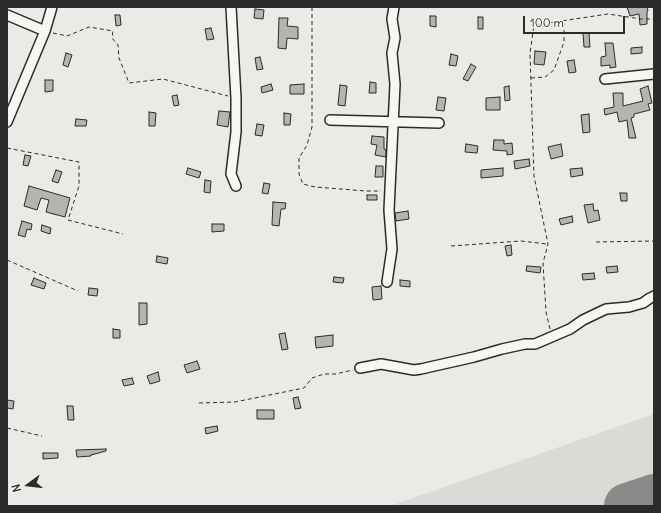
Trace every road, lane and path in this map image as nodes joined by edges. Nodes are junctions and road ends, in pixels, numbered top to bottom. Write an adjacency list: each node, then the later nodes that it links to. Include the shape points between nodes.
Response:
1 (52, 7): 8 (street)
2 (231, 7): 12 (street)
3 (312, 7): 19 (path, via 312,127 307,145 299,158 299,174 304,184 315,187)
4 (394, 7): 15 (street)
5 (7, 15): 8 (street)
6 (654, 19): 7 (path, via 608,14)
7 (564, 21): 10 (path, via 564,42 554,70 545,77); 10 (path, via 534,25 530,53)
8 (45, 31): 12 (path, via 67,36 89,27 113,31 112,38 118,45 119,58 129,84 163,78); 14 (street)
9 (654, 74): 11 (street)
10 (531, 78): 23 (path, via 534,176)
11 (605, 79)
12 (236, 98): 18 (street, via 236,132 231,172)
13 (330, 120): 15 (street)
14 (7, 122)
15 (393, 122): 16 (street); 19 (street)
16 (439, 123)
17 (7, 148): 20 (path, via 80,162 79,186 68,220)
18 (236, 186)
19 (389, 191): 26 (street, via 392,249)
20 (123, 234)
21 (654, 241): 22 (path)
22 (596, 242)
23 (548, 244): 24 (path, via 521,241); 29 (path, via 543,263 546,312)
24 (451, 246)
25 (7, 260): 27 (path)
26 (387, 282)
27 (78, 291)
28 (654, 296): 29 (street, via 629,307 606,309)
29 (552, 337): 30 (street, via 535,344 525,344 421,369 381,364)
30 (360, 368): 31 (path, via 312,378 304,388 234,402)
31 (198, 403)
32 (7, 428): 33 (path)
33 (42, 436)

